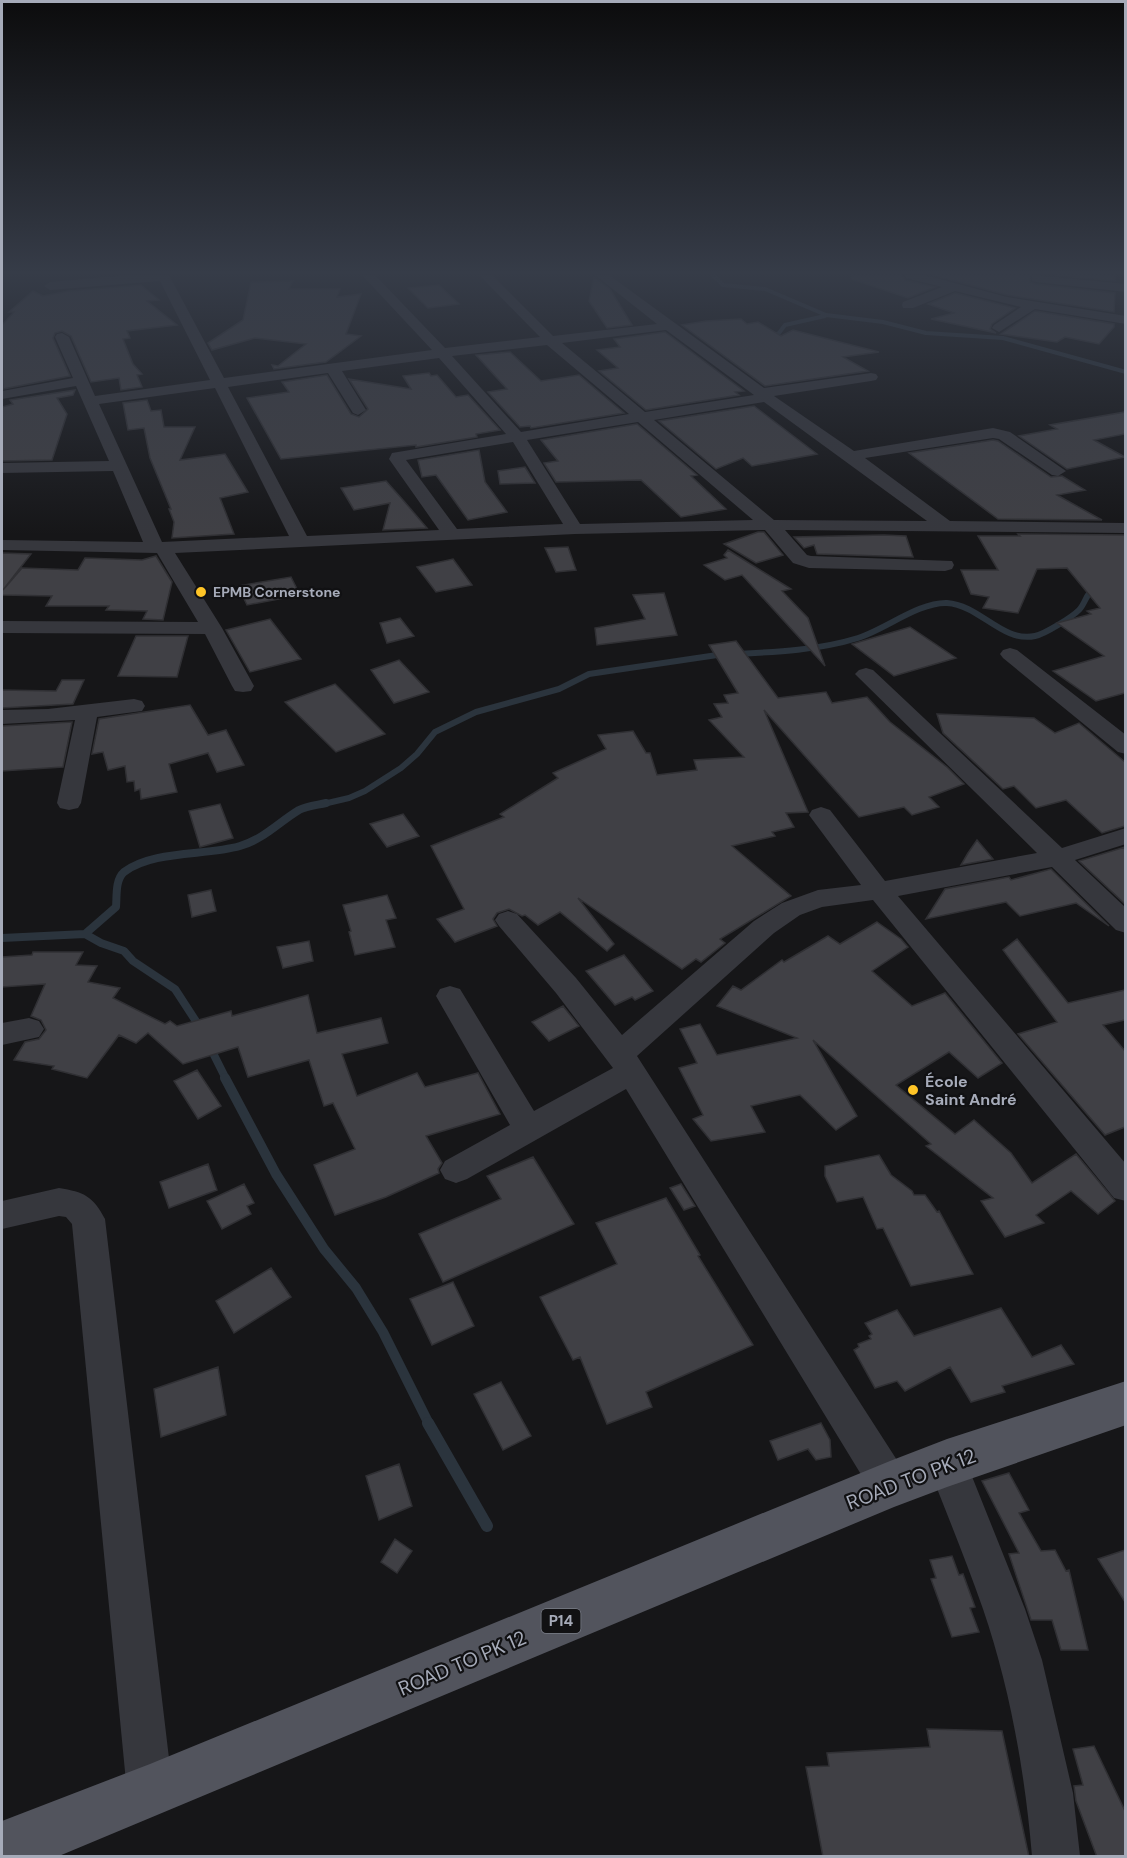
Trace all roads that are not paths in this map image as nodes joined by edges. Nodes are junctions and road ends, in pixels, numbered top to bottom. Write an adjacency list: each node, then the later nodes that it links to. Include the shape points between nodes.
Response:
1 (73, 362): 9 (street)
2 (206, 362): 10 (street)
3 (378, 362): 7 (street)
4 (450, 362): 16 (street)
5 (576, 362): 15 (street)
6 (716, 362): 12 (street)
7 (332, 368): 10 (street); 14 (street)
8 (871, 377): 12 (street)
9 (81, 381): 11 (street); 13 (street)
10 (217, 383): 13 (street); 26 (street)
11 (2, 395)
12 (765, 395): 15 (street); 17 (street)
13 (90, 401): 18 (street)
14 (358, 410)
15 (639, 416): 16 (street); 21 (street)
16 (518, 438): 24 (street); 25 (street, via 398,456)
17 (850, 456): 20 (street, via 993,433 1004,435); 22 (street)
18 (118, 466): 19 (street); 28 (street)
19 (2, 468)
20 (1058, 471)
21 (770, 525): 22 (street); 24 (street); 29 (street, via 804,561)
22 (945, 526): 23 (street)
23 (1124, 528)
24 (575, 529): 25 (street)
25 (453, 536): 26 (street)
26 (301, 542): 28 (street)
27 (2, 545): 28 (street)
28 (159, 548): 31 (street)
29 (945, 565)
30 (2, 627): 31 (street)
31 (212, 628): 34 (street)
32 (1010, 654): 38 (street)
33 (866, 674): 42 (street)
34 (243, 686)
35 (134, 706): 36 (street)
36 (87, 713): 37 (street); 39 (street)
37 (2, 717)
38 (1125, 747)
39 (69, 803)
40 (821, 815): 43 (street)
41 (1125, 836): 42 (street)
42 (1056, 858): 43 (street); 45 (street)
43 (879, 891): 47 (street, via 818,899 792,909 764,927); 50 (street)
44 (508, 920): 47 (street, via 572,991)
45 (1125, 924)
46 (450, 996): 48 (street)
47 (626, 1063): 48 (street); 54 (street)
48 (529, 1130): 49 (street)
49 (456, 1170)
50 (1125, 1188)
51 (2, 1215): 55 (street, via 59,1202 76,1205 88,1219)
52 (1125, 1403): 53 (main road, ROAD TO PK 12 / P14)
53 (947, 1463): 54 (main road, ROAD TO PK 12 / P14); 57 (street, via 1020,1660 1050,1793)
54 (890, 1485): 55 (main road, ROAD TO PK 12 / P14)
55 (150, 1792): 56 (main road, ROAD TO PK 12 / P14)
56 (2, 1850)
57 (1056, 1857)

